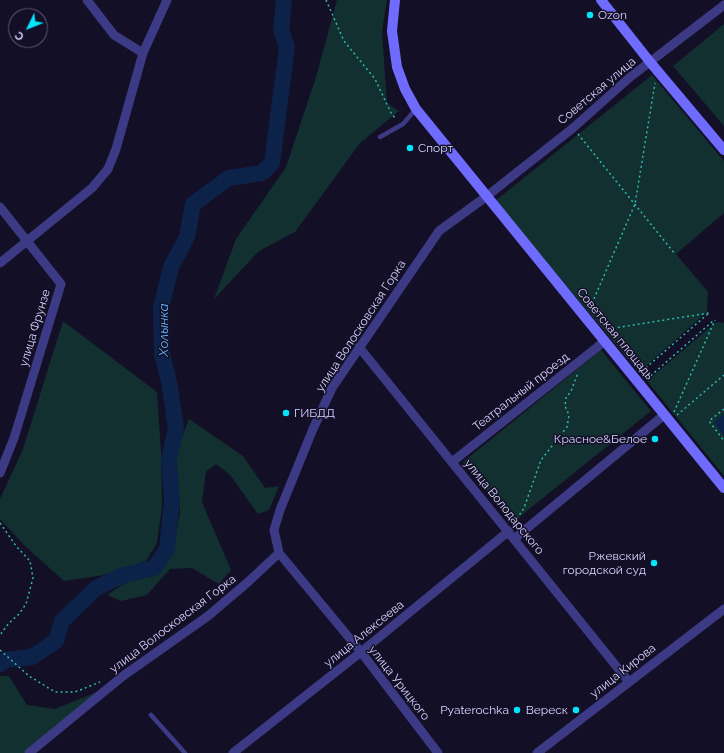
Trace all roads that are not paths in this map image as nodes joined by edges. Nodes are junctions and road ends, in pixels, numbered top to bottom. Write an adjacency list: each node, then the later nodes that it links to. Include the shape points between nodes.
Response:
1 (87, 0): 6 (street, via 114,35)
2 (167, 0): 6 (street)
3 (396, 0): 8 (street, Советская площадь, via 392,31 397,67)
4 (601, 0): 7 (street)
5 (724, 5): 7 (street, Советская улица)
6 (143, 53): 13 (street, via 108,169 92,188)
7 (650, 62): 10 (street); 11 (street, Советская улица, via 573,128)
8 (416, 109): 9 (lane, via 403,124); 11 (street, Советская площадь)
9 (380, 137)
10 (724, 150)
11 (487, 196): 15 (street, Советская площадь); 16 (street, улица Волосковская Горка, via 439,231)
12 (0, 207): 13 (street, улица Фрунзе)
13 (27, 242): 14 (street); 19 (street, улица Фрунзе, via 61,284 14,438)
14 (0, 263)
15 (605, 341): 17 (street, Советская площадь); 18 (street, Театральный проезд)
16 (359, 347): 18 (street, улица Володарского); 22 (street, улица Волосковская Горка, via 332,388 280,510 274,530)
17 (667, 418): 20 (street, Советская площадь); 21 (street, улица Алексеева)
18 (452, 462): 21 (street, улица Володарского)
19 (0, 472)
20 (724, 488)
21 (511, 535): 24 (street, улица Алексеева); 25 (street, улица Володарского)
22 (279, 553): 24 (street, улица Урицкого); 27 (street, улица Волосковская Горка, via 208,616 123,676)
23 (724, 608): 25 (street, улица Кирова)
24 (361, 652): 29 (street, улица Алексеева); 30 (street, улица Урицкого)
25 (629, 682): 31 (street, улица Кирова)
26 (150, 715): 28 (lane)
27 (28, 753)
28 (185, 753)
29 (233, 753)
30 (438, 753)
31 (537, 753)

